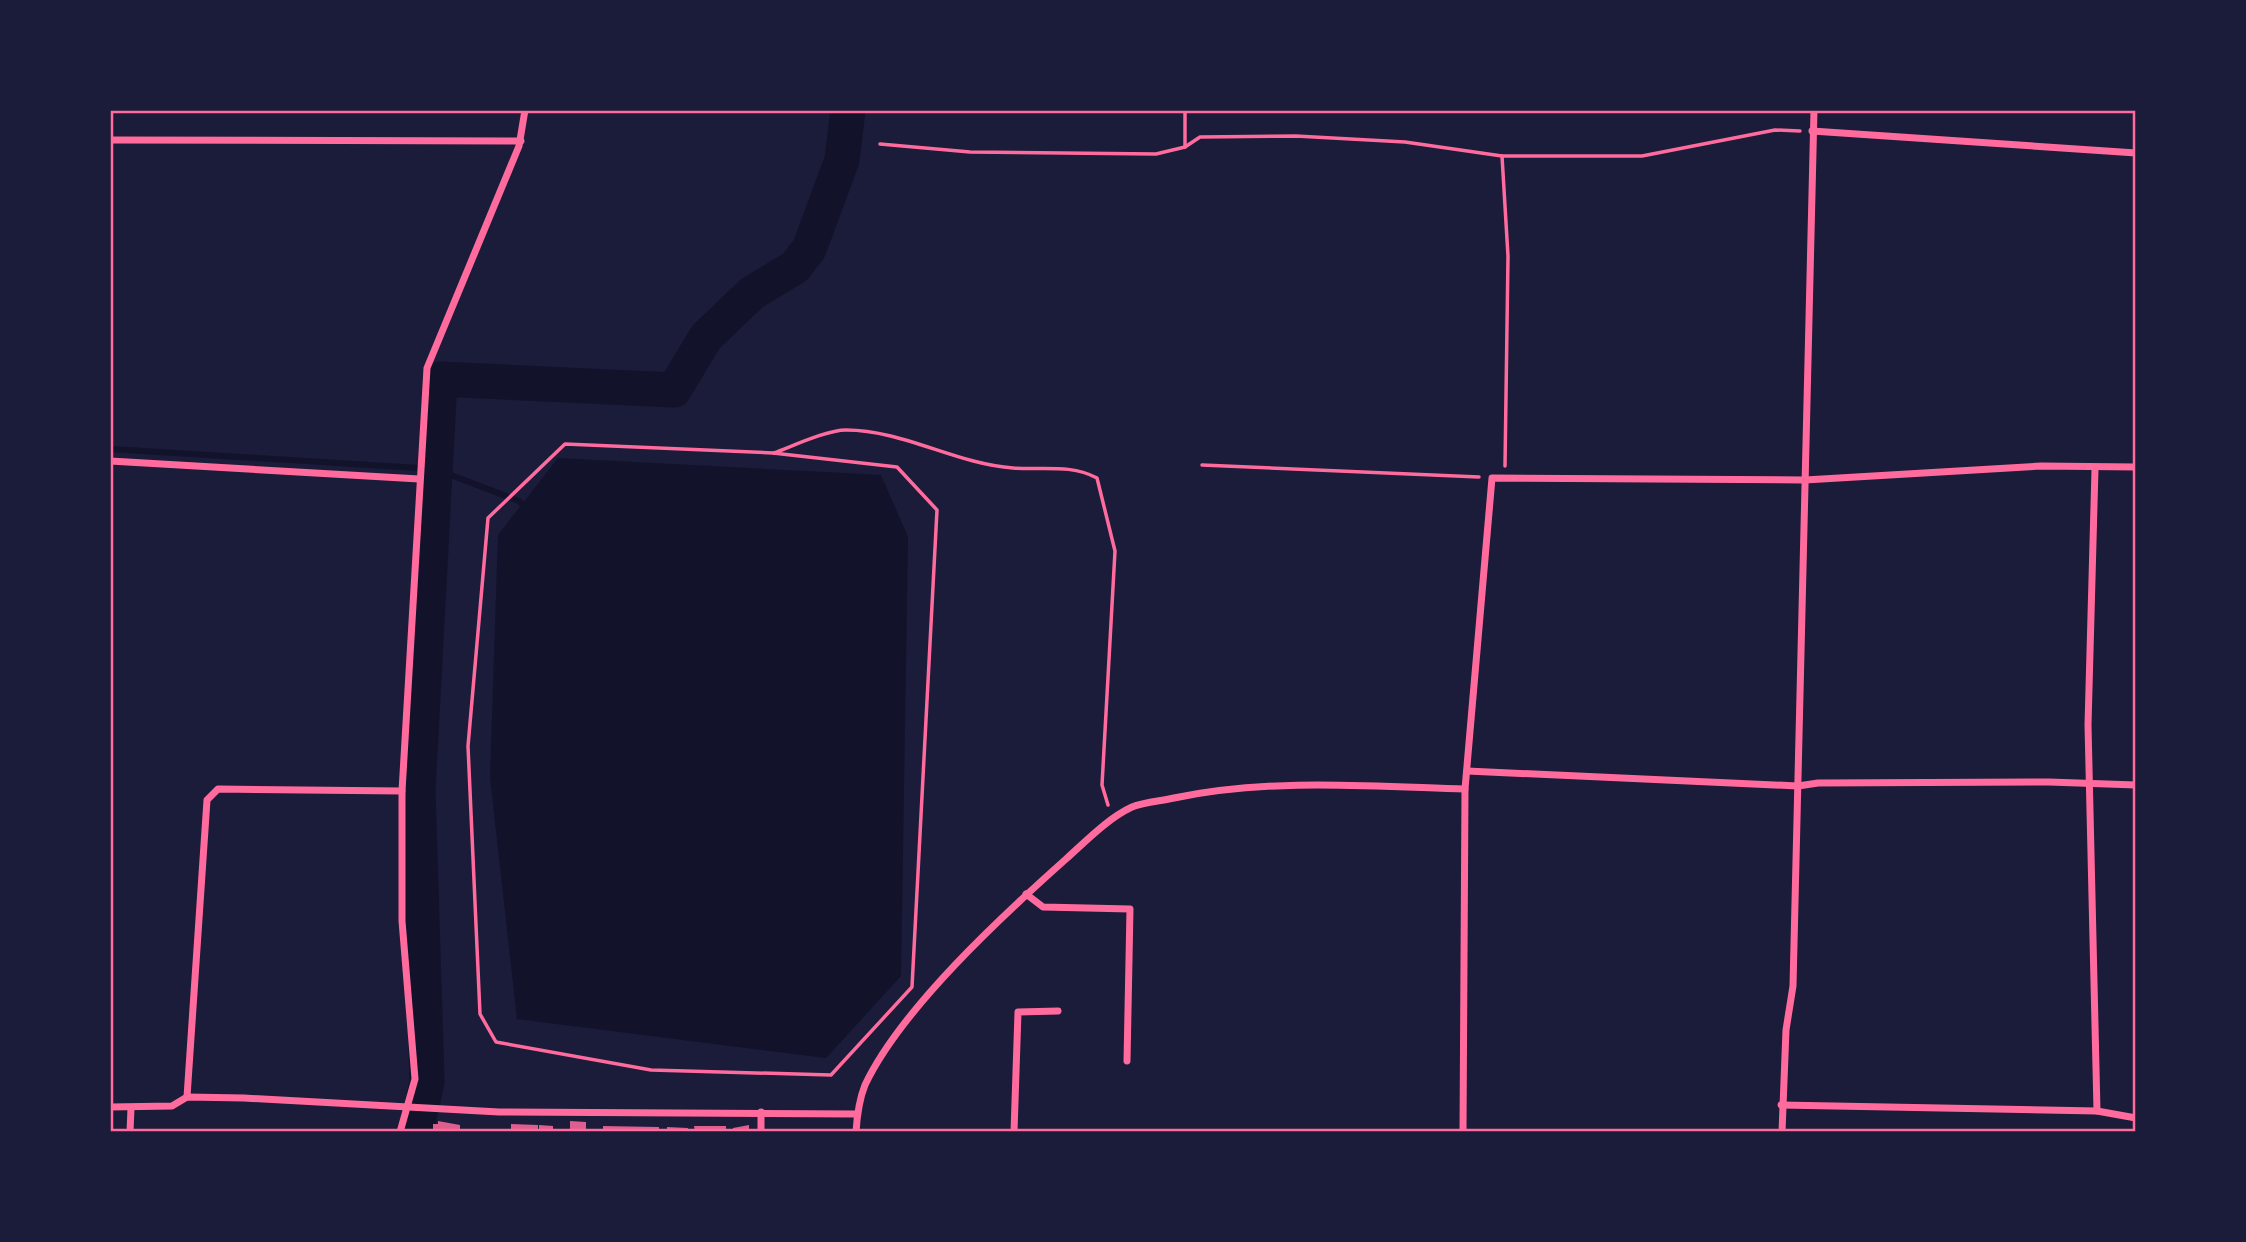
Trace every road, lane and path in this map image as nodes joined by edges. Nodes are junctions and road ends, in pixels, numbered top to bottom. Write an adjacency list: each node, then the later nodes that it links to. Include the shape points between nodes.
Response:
1 (525, 110): 6 (street)
2 (1185, 110): 8 (path)
3 (1814, 110): 4 (street)
4 (1812, 131): 9 (street); 10 (path, via 1775,130 1642,156); 19 (street)
5 (110, 140): 6 (street)
6 (520, 141): 18 (street, via 426,368)
7 (880, 144): 8 (path, via 971,152 1143,154)
8 (1185, 147): 10 (path, via 1200,137 1296,135 1405,142)
9 (2136, 153)
10 (1502, 156): 17 (path, via 1508,256)
11 (773, 453): 11 (path, via 897,467 937,510 912,987 831,1075 651,1070 496,1042 480,1014 468,746 488,518 565,444); 26 (path, via 843,430 886,434 1010,468 1080,469 1097,478 1115,551 1102,785)
12 (110, 461): 18 (street)
13 (1202, 465): 16 (path)
14 (2136, 467): 15 (street)
15 (2095, 469): 19 (street, via 2041,466); 21 (street)
16 (1492, 478): 17 (street); 20 (street)
17 (1505, 478): 19 (street)
18 (419, 479): 25 (street)
19 (1805, 480): 23 (street)
20 (1467, 771): 23 (street); 24 (street)
21 (2090, 785): 22 (street); 23 (street); 35 (street)
22 (2136, 785)
23 (1798, 786): 31 (street, via 1793,986)
24 (1465, 789): 26 (street, via 1328,785 1212,790 1133,807); 44 (street)
25 (402, 791): 30 (street, via 218,789 207,800); 34 (street, via 402,921 415,1079)
26 (1113, 821): 27 (street)
27 (1026, 894): 29 (street, via 1043,907 1130,909); 37 (street, via 924,1002 886,1051 865,1086)
28 (1058, 1011): 43 (street, via 1018,1012)
29 (1127, 1061)
30 (187, 1097): 33 (street, via 172,1106); 34 (street)
31 (1781, 1105): 35 (street); 45 (street)
32 (110, 1107): 33 (street)
33 (131, 1108): 39 (street)
34 (408, 1109): 36 (street, via 702,1116); 40 (street)
35 (2097, 1111): 38 (street)
36 (761, 1112): 37 (street); 41 (street)
37 (857, 1114): 42 (street)
38 (2136, 1118)
39 (130, 1132)
40 (400, 1132)
41 (761, 1132)
42 (856, 1132)
43 (1014, 1132)
44 (1463, 1132)
45 (1782, 1132)

